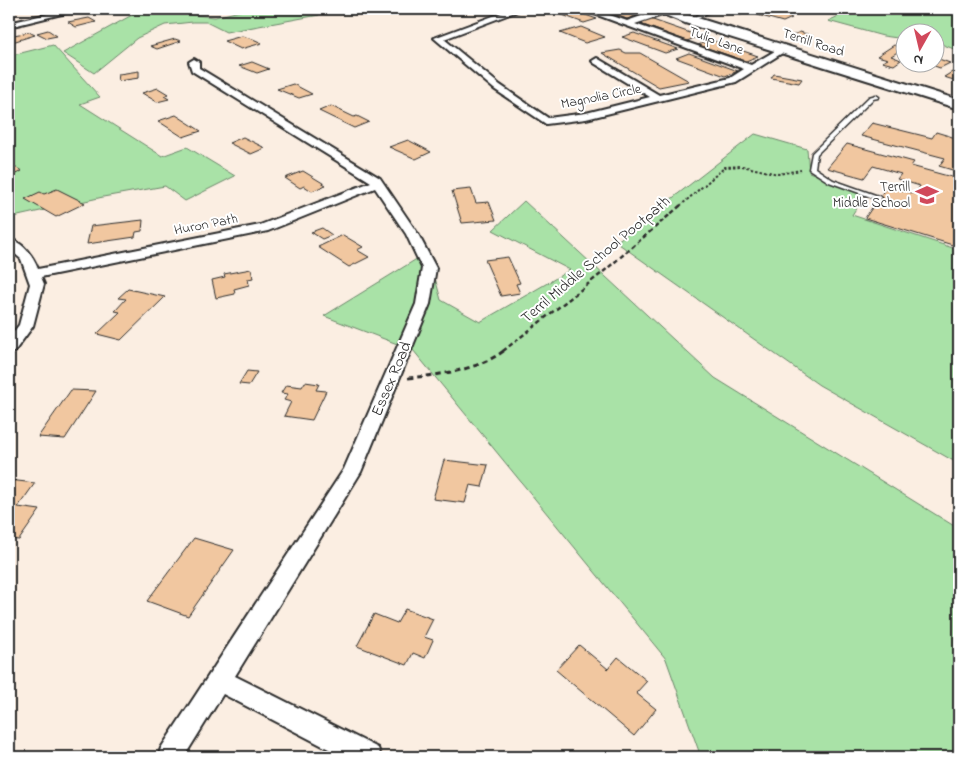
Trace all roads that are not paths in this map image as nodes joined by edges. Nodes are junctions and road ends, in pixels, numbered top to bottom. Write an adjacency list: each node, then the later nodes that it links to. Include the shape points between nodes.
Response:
1 (78, 9): 11 (street)
2 (519, 9): 20 (street, Magnolia Circle, via 438,38 497,87 546,121 586,116)
3 (585, 9): 8 (street, Tulip Lane)
4 (714, 9): 9 (lane)
5 (796, 9): 7 (lane)
6 (662, 10): 9 (street, Terrill Road); 10 (street)
7 (804, 11)
8 (610, 18): 10 (street, Tulip Lane); 12 (street)
9 (689, 20): 15 (street, Terrill Road)
10 (628, 24): 13 (street, Tulip Lane)
11 (9, 25)
12 (598, 25)
13 (642, 29): 14 (street, Tulip Lane); 18 (street, Tulip Lane)
14 (620, 32)
15 (783, 50): 18 (street, Magnolia Circle); 21 (street, Terrill Road)
16 (597, 61): 20 (street)
17 (194, 62): 22 (street, Essex Road, via 195,69)
18 (752, 69): 20 (street, Magnolia Circle, via 733,80)
19 (876, 97): 23 (lane, via 871,98 814,154 812,169 831,181)
20 (659, 99)
21 (959, 105)
22 (378, 183): 25 (street, Huron Path, via 263,228); 27 (street, Essex Road, via 412,234 429,268 423,304 352,472)
23 (878, 198)
24 (9, 243): 25 (street, via 27,257)
25 (33, 274): 26 (street, via 37,284 26,326)
26 (9, 348)
27 (220, 680): 28 (street, Essex Road); 29 (street)
28 (170, 757)
29 (370, 757)

